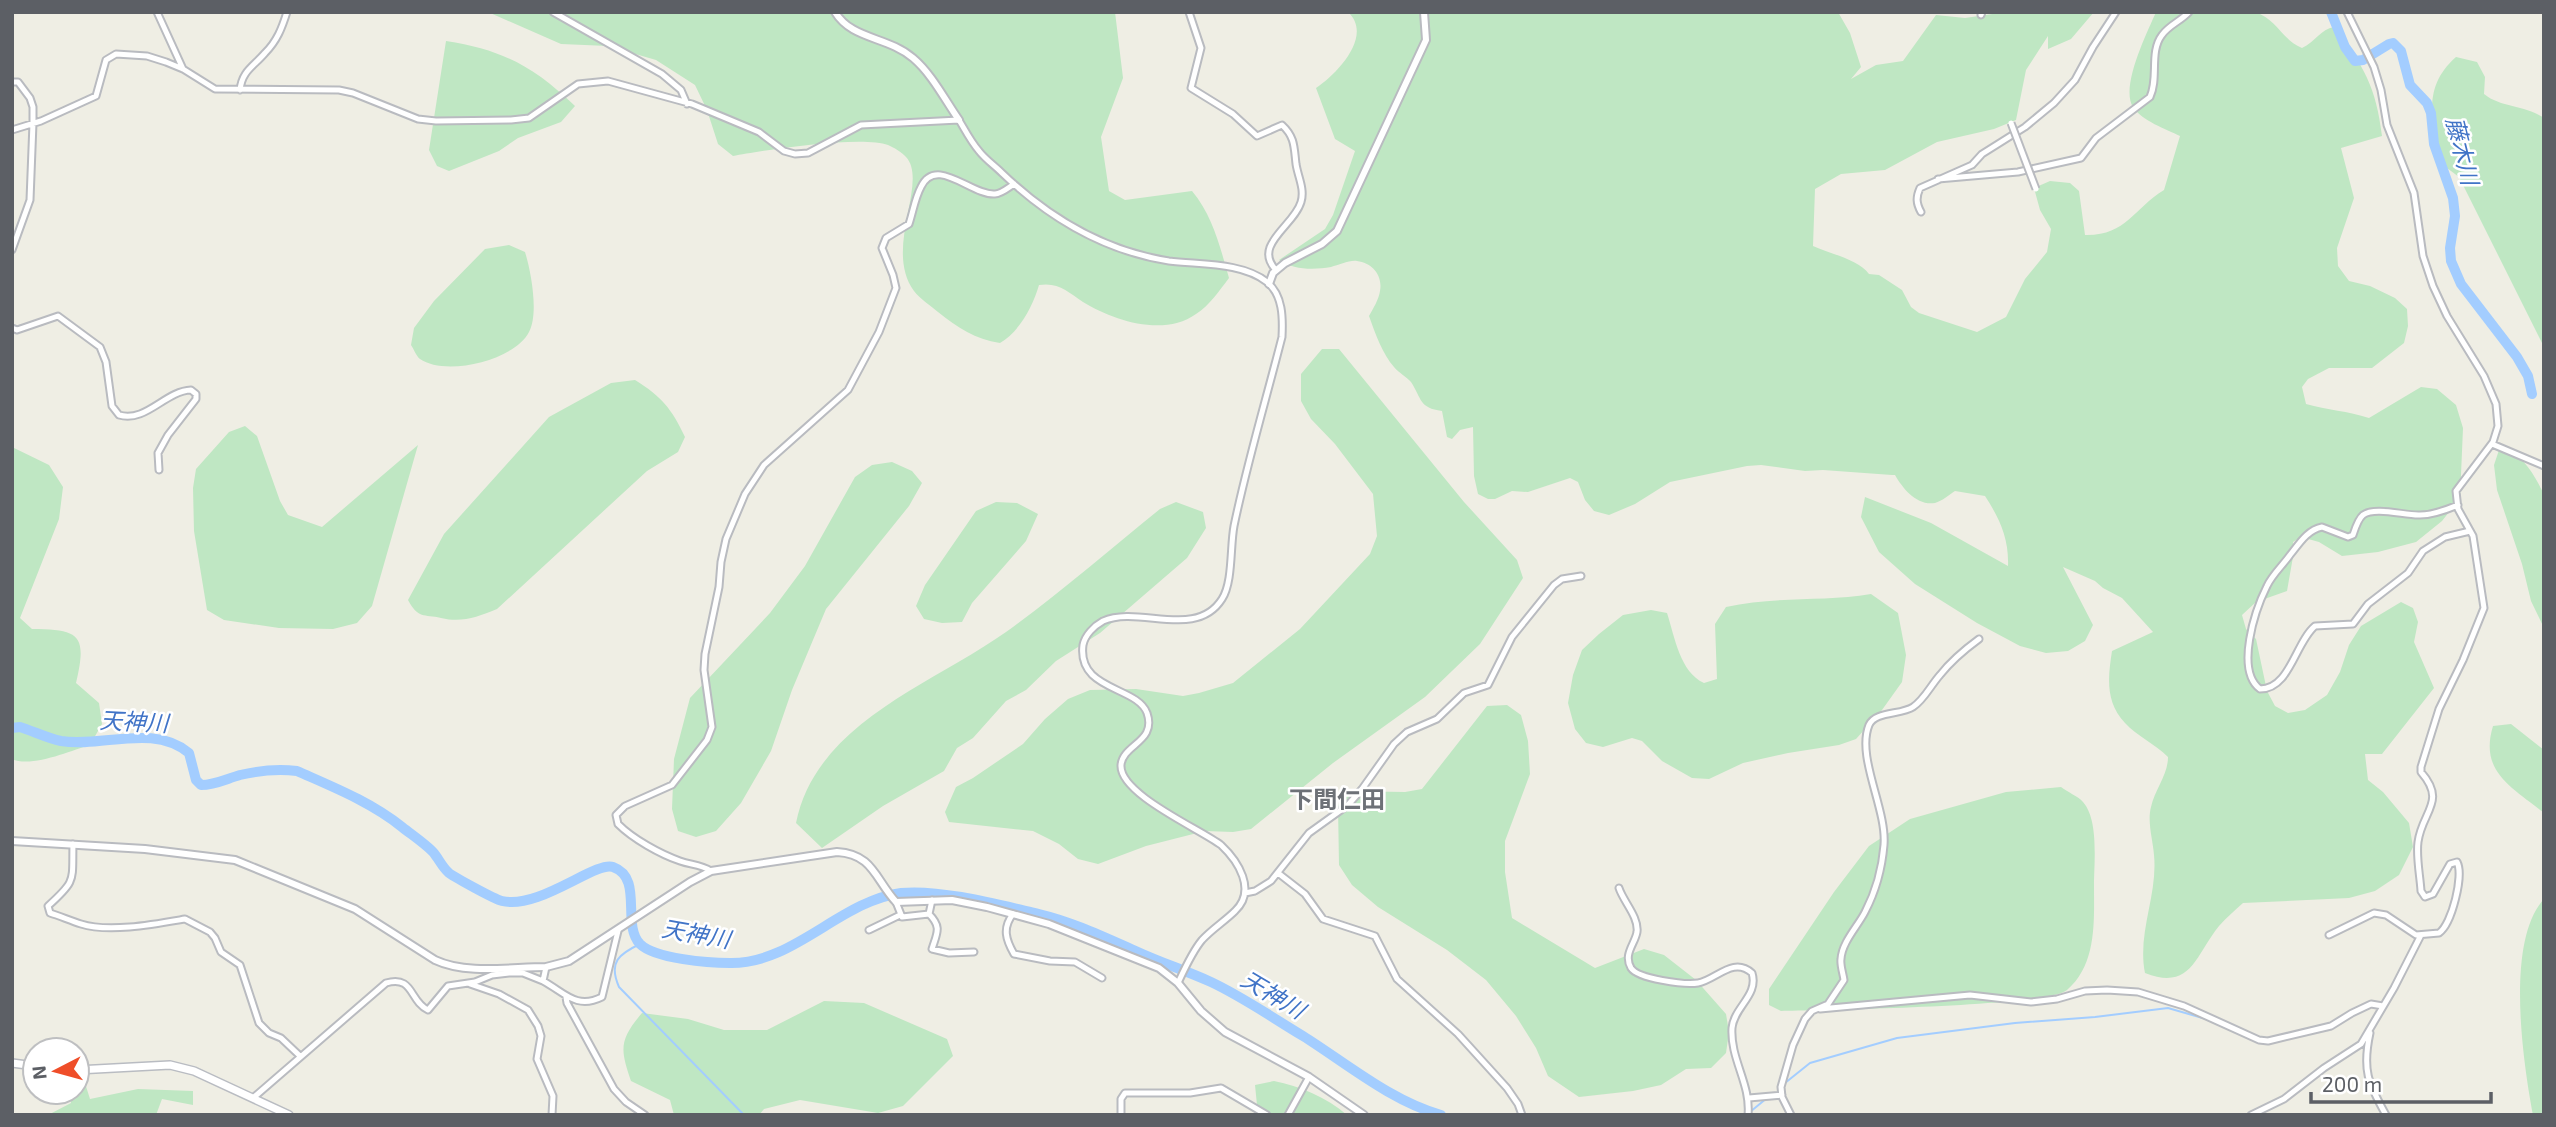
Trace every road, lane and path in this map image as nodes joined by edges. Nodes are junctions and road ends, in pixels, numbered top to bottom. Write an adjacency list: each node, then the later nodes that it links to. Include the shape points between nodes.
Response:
1 (157, 12): 10 (street)
2 (287, 12): 12 (street, via 281,32 245,71)
3 (553, 12): 13 (street, via 662,74 681,90)
4 (835, 12): 14 (street, via 852,31 871,35 915,59)
5 (1189, 12): 23 (street, via 1201,48 1191,88 1233,114 1257,136 1282,125 1292,136 1303,196 1270,245 1267,255)
6 (1424, 12): 23 (street, via 1426,40 1337,231)
7 (2116, 12): 18 (street, via 2075,80 2054,103 1972,165)
8 (2189, 12): 18 (street, via 2161,35 2150,97 2096,138 2081,158 2018,172)
9 (2347, 12): 26 (street, via 2374,67 2390,133 2418,210 2423,256 2434,286 2491,389 2498,426)
10 (183, 69): 12 (street, via 215,89); 15 (street, via 147,56 116,54 106,60 96,96)
11 (12, 82): 15 (street, via 18,82 30,98)
12 (240, 90): 13 (street, via 339,90 418,119 436,121 529,118 578,84 608,81)
13 (687, 104): 14 (street, via 759,132 795,154 808,153 861,125)
14 (959, 120): 19 (street, via 979,151)
15 (33, 123): 17 (street); 22 (street, via 30,200)
16 (2011, 123): 20 (street, bridge)
17 (12, 130)
18 (1938, 178): 21 (street, via 1920,188 1917,204)
19 (1014, 184): 24 (street, via 1080,232 1116,247 1242,271); 35 (street, via 998,194 986,194 944,174 922,184 909,224 886,238 882,248 896,288 848,390 764,465 733,519 723,548 705,654 712,727 707,740 672,785 625,806 616,815 618,824 628,832 680,861 701,864)
20 (2036, 189)
21 (1921, 212)
22 (12, 250)
23 (1276, 270): 24 (street)
24 (1269, 284): 38 (street, via 1281,305 1282,337 1235,523 1223,598 1199,617 1109,619 1088,633 1083,648 1095,677 1142,704 1147,714 1143,741 1122,758 1124,778 1143,797 1227,850 1241,869)
25 (12, 328): 28 (street, via 58,316 100,347 112,406 119,415 136,415 173,394 191,390 196,399 158,453)
26 (2492, 444): 27 (street); 29 (street, via 2456,491)
27 (2544, 466)
28 (159, 470)
29 (2458, 505): 30 (street); 30 (street, via 2418,515 2368,513 2347,537 2322,527 2307,534 2268,583 2259,606 2248,651 2251,680 2267,689 2287,673 2303,638 2315,626 2353,624 2368,604 2408,573 2423,551 2445,537)
30 (2470, 531): 47 (street, via 2484,608 2439,709 2421,767 2434,799 2418,842 2421,891 2425,897 2433,894 2454,862 2459,863 2459,873 2448,923 2439,933)
31 (1581, 576): 36 (street, via 1554,585 1512,638 1488,685 1464,693 1437,719 1407,732 1348,805 1309,833)
32 (1979, 639): 56 (street, via 1951,662 1916,706 1883,715 1869,725 1868,762 1884,841 1879,877 1840,958 1844,980)
33 (12, 841): 34 (street)
34 (73, 844): 49 (street, via 235,860 355,909 446,965); 58 (street, via 72,880 48,906 50,913 100,926 146,927 185,919 209,932 221,952 240,965 259,1023)
35 (711, 871): 40 (street, via 848,853 865,862); 45 (street)
36 (1278, 873): 38 (street); 64 (street, via 1305,894 1323,919 1375,936 1397,979 1458,1034 1507,1088)
37 (1619, 888): 63 (street, via 1636,923 1629,951 1630,965 1637,974 1686,984 1701,983 1731,968 1752,973 1753,989 1736,1014 1732,1032 1734,1055)
38 (1245, 893): 53 (street, via 1239,907 1201,940)
39 (932, 900): 40 (street); 41 (street); 42 (street, via 969,902)
40 (895, 901): 43 (street)
41 (929, 914): 43 (street); 48 (street, via 938,930 933,951)
42 (1013, 914): 50 (street, via 1005,938 1014,954 1075,962); 53 (street, via 1145,962)
43 (900, 915): 44 (street)
44 (869, 930)
45 (618, 931): 49 (street, via 569,961); 54 (street, via 602,997 592,1002)
46 (2329, 935): 47 (street, via 2380,912 2408,932)
47 (2421, 935): 55 (street)
48 (974, 952)
49 (546, 967): 51 (street)
50 (1102, 978)
51 (543, 981): 52 (street, via 509,973); 54 (street)
52 (466, 982): 58 (street, via 448,986 428,1010 406,984 386,983); 66 (street, via 528,1010 541,1036 537,1059 553,1096)
53 (1178, 982): 60 (street, via 1225,1032)
54 (566, 997): 67 (street, via 614,1089)
55 (2382, 1006): 56 (street, via 2371,1004 2331,1026 2267,1041 2185,1006 2138,992 2085,991 2031,1002 1970,995); 57 (street)
56 (1820, 1009): 61 (street, via 1804,1019 1782,1079)
57 (2370, 1030): 74 (street, via 2356,1048 2284,1099); 75 (street, via 2366,1074)
58 (300, 1056): 62 (street)
59 (91, 1069): 62 (main road, via 170,1065)
60 (1309, 1077): 70 (street); 71 (street)
61 (1782, 1095): 63 (street); 73 (street)
62 (253, 1098): 65 (main road)
63 (1749, 1098): 72 (street)
64 (1522, 1114)
65 (289, 1115)
66 (552, 1115)
67 (645, 1115)
68 (1121, 1115): 69 (street, via 1125,1093 1221,1088)
69 (1268, 1115)
70 (1288, 1115)
71 (1364, 1115)
72 (1748, 1115)
73 (1791, 1115)
74 (2251, 1115)
75 (2386, 1115)

